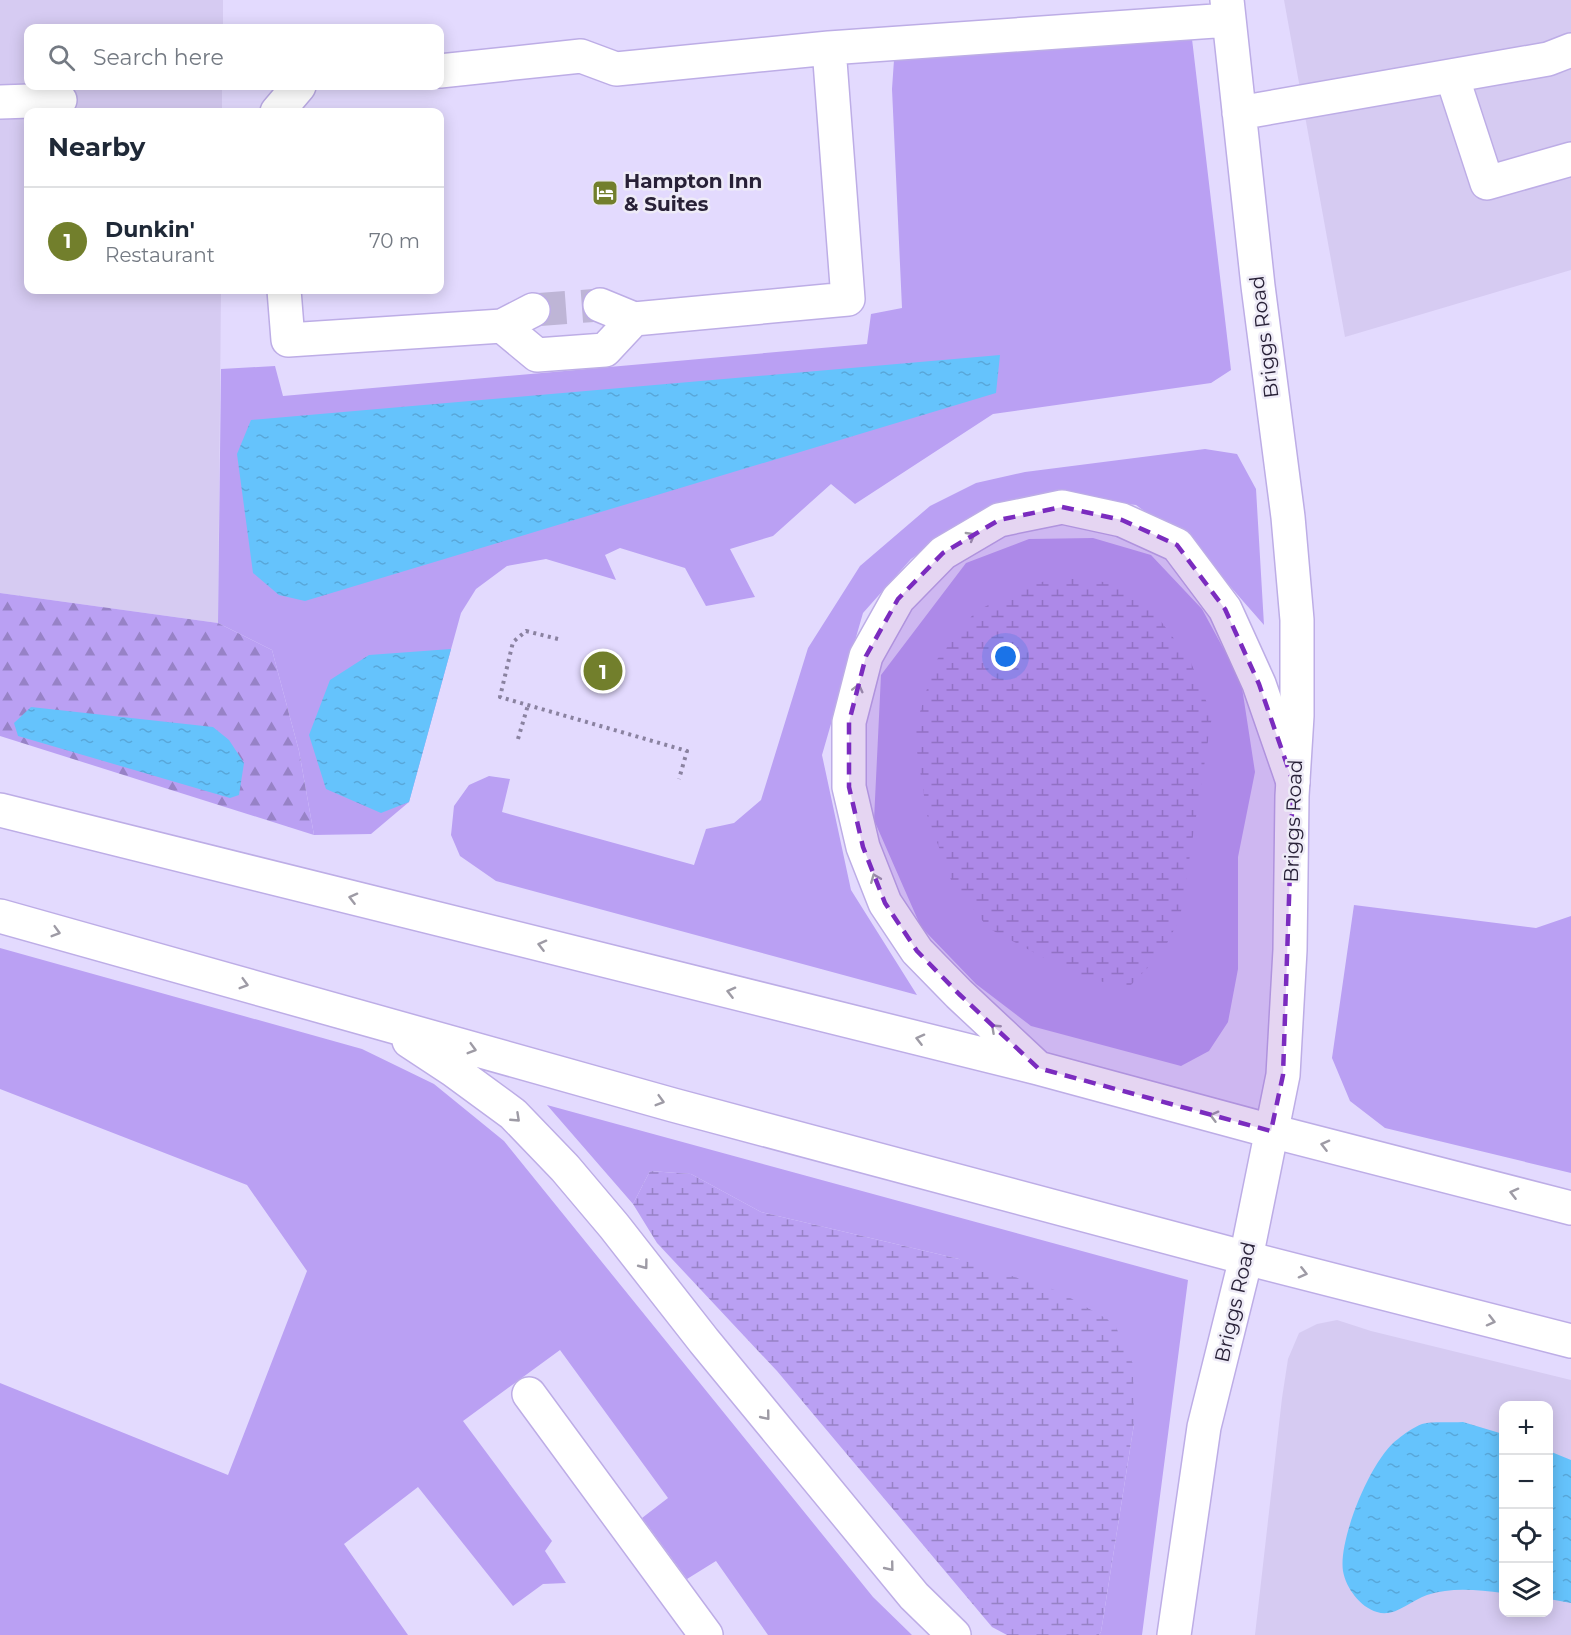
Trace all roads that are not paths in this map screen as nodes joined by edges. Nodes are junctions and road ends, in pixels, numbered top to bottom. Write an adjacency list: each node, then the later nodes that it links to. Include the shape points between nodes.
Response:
1 (1228, 10): 2 (main road); 10 (main road, Briggs Road)
2 (829, 48): 4 (main road, via 615,69 581,56); 15 (main road, via 848,299)
3 (1571, 50): 5 (main road)
4 (444, 71)
5 (1452, 76): 10 (main road); 11 (main road, via 1487,183)
6 (296, 90): 9 (main road)
7 (60, 100): 8 (main road)
8 (0, 102)
9 (280, 108)
10 (1239, 113): 17 (main road, Briggs Road, via 1293,568 1297,620)
11 (1571, 159)
12 (284, 294): 16 (main road, via 288,340)
13 (600, 305): 15 (main road)
14 (533, 310): 16 (main road)
15 (634, 319): 16 (main road, via 605,350 537,355)
16 (501, 326)
17 (1293, 782): 21 (main road, one-way to 17, via 916,951 885,903 862,847 849,787 849,722 866,656 898,599 943,553 999,520 1030,513 1062,507 1122,520 1177,545 1225,609 1259,684); 22 (main road, Briggs Road, via 1283,1075)
18 (0, 810): 21 (main road, one-way to 18)
19 (0, 916): 20 (main road, one-way to 20)
20 (382, 1024): 24 (main road, one-way to 24); 28 (main road, one-way to 28, via 513,1114 565,1168 914,1596)
21 (1038, 1068): 22 (main road, one-way to 21)
22 (1271, 1131): 23 (main road, one-way to 22); 24 (main road, Briggs Road)
23 (1571, 1208)
24 (1246, 1258): 25 (main road, one-way to 25); 29 (main road, Briggs Road, via 1204,1427)
25 (1571, 1341)
26 (529, 1394): 27 (main road)
27 (706, 1635)
28 (954, 1635)
29 (1174, 1635)

